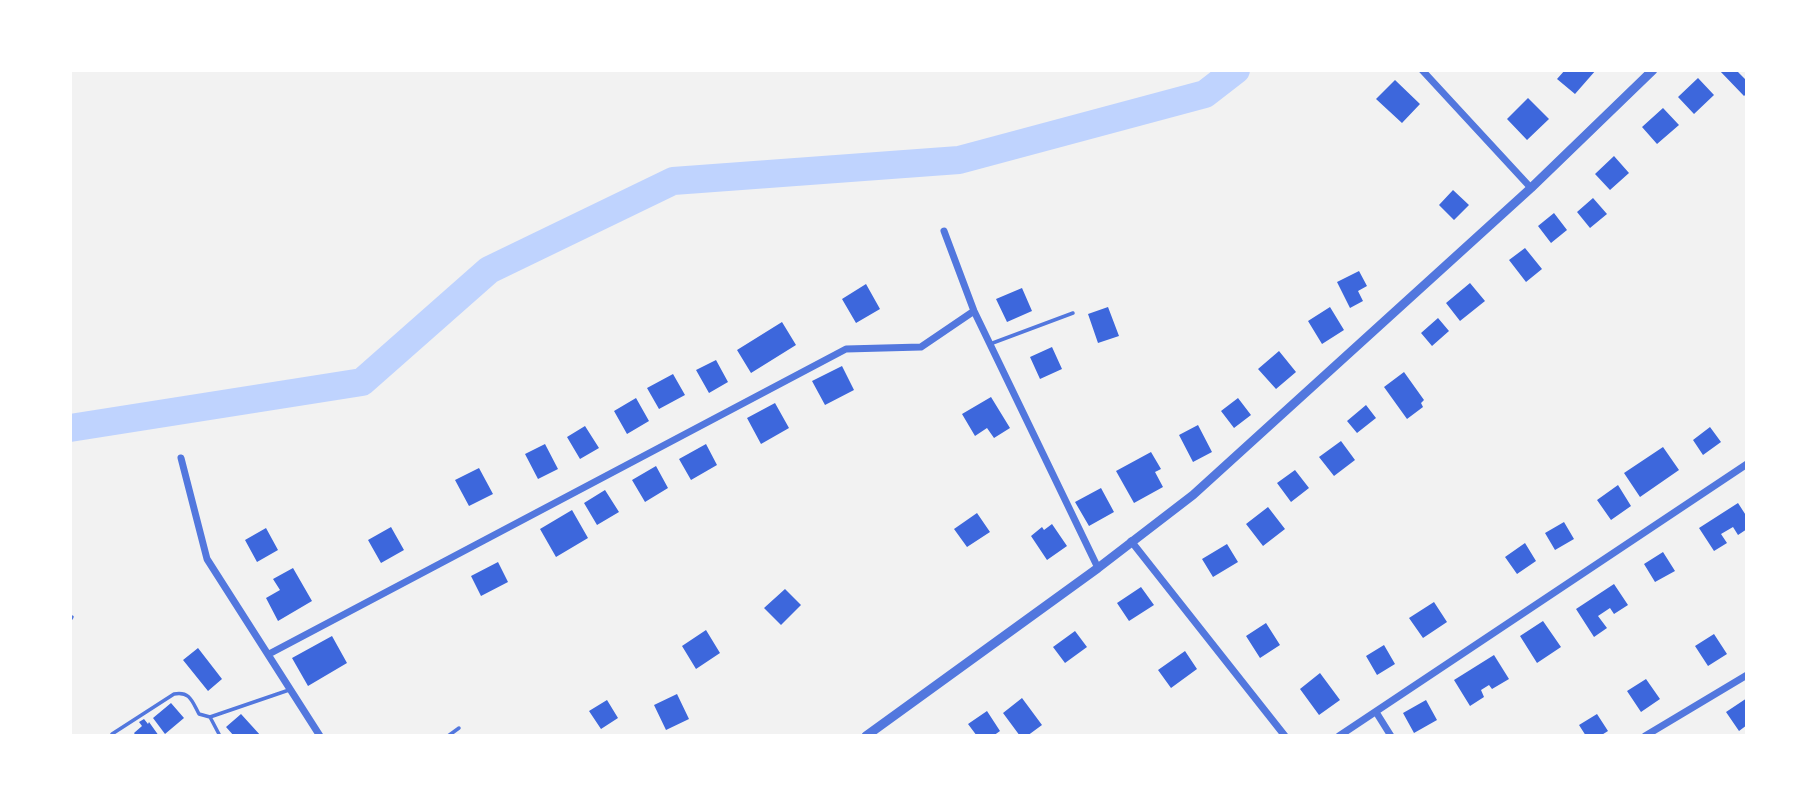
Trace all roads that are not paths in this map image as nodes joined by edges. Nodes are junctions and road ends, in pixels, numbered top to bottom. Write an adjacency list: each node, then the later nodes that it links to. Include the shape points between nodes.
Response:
1 (1422, 70): 3 (street)
2 (1653, 70): 3 (street)
3 (1531, 188): 10 (street, via 1193,495)
4 (944, 231): 5 (street)
5 (974, 311): 7 (street); 12 (street, via 921,347 846,349)
6 (1073, 313): 7 (lane)
7 (990, 344): 11 (street)
8 (181, 458): 12 (street, via 207,559)
9 (1747, 464): 15 (street)
10 (1131, 541): 11 (street); 23 (street)
11 (1098, 568): 22 (street)
12 (269, 654): 14 (street)
13 (1747, 675): 26 (street)
14 (289, 690): 16 (lane); 20 (street)
15 (1376, 712): 24 (street); 25 (street)
16 (210, 717): 18 (lane, via 199,714 183,692); 19 (lane)
17 (459, 728): 21 (lane)
18 (112, 734)
19 (220, 736)
20 (320, 736)
21 (448, 736)
22 (866, 736)
23 (1285, 736)
24 (1339, 736)
25 (1391, 736)
26 (1645, 736)

